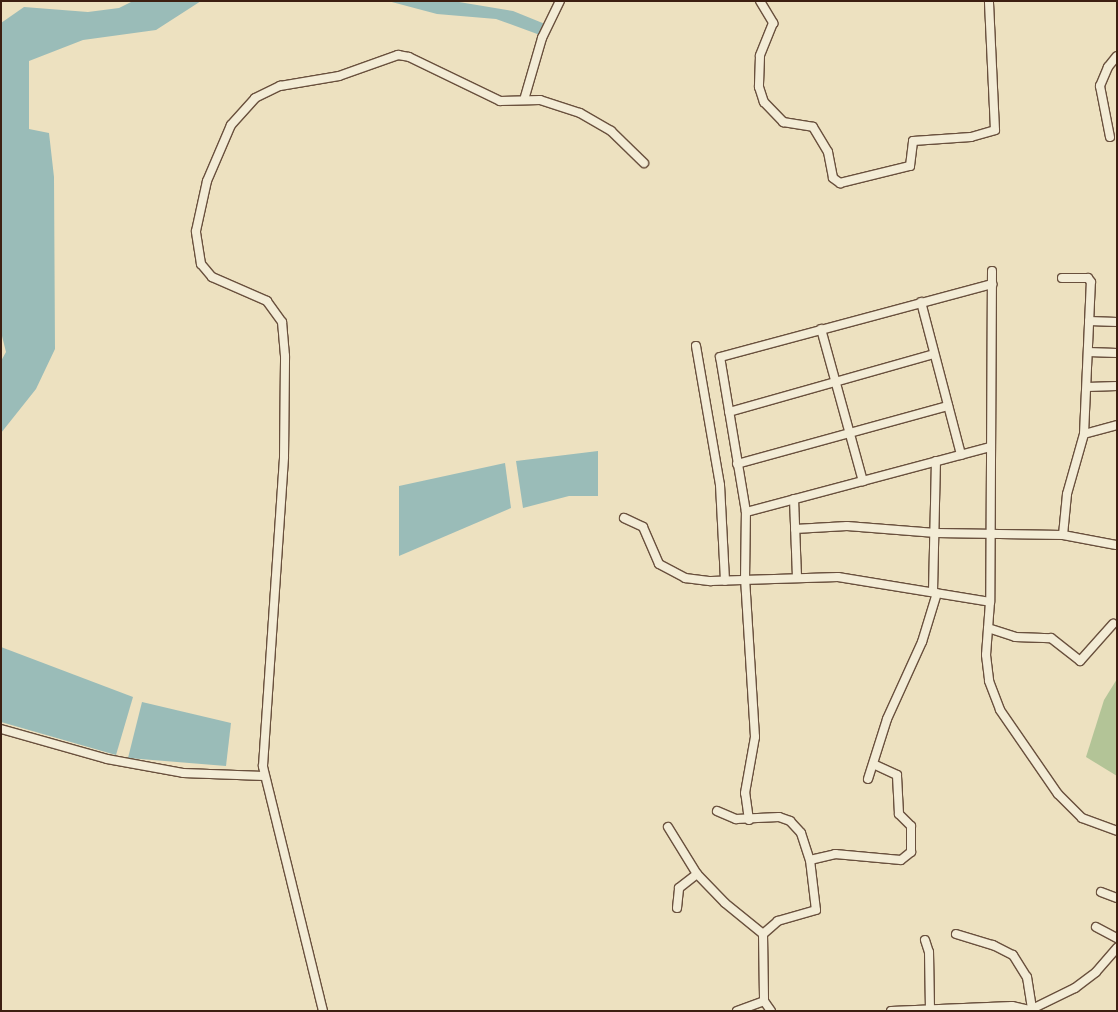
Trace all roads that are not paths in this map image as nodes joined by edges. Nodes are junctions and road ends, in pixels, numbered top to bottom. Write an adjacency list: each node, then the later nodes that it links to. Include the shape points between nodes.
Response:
1 (560, 1): 5 (street, via 542,38)
2 (760, 1): 3 (street, via 772,23 760,56 759,86 764,102 781,121 813,127 828,152 833,178 840,184 910,166 913,141 971,137 995,130)
3 (989, 1)
4 (1117, 56): 6 (street, via 1100,86)
5 (524, 100): 7 (street, via 553,103 593,119); 49 (street, via 500,100 409,57 386,57 339,76 267,90 244,108 216,158 200,209 196,231 197,254 212,276 274,308 282,322 285,356 284,457 262,747)
6 (1110, 137)
7 (644, 163)
8 (992, 271): 10 (street)
9 (1062, 278): 12 (street, via 1091,279)
10 (992, 284): 11 (street); 27 (street)
11 (921, 302): 14 (street); 18 (street)
12 (1089, 321): 13 (street); 16 (street)
13 (1117, 322)
14 (821, 329): 19 (street); 23 (street, via 720,357)
15 (696, 346): 42 (street, via 720,485)
16 (1088, 352): 17 (street); 21 (street)
17 (1117, 353)
18 (934, 354): 19 (street); 22 (street)
19 (834, 382): 23 (street); 25 (street)
20 (1117, 386): 21 (street)
21 (1087, 387): 26 (street)
22 (948, 406): 25 (street); 28 (street)
23 (728, 412): 30 (street)
24 (1117, 425): 26 (street)
25 (849, 434): 30 (street); 31 (street)
26 (1084, 434): 38 (street, via 1067,494)
27 (991, 447): 28 (street); 37 (street)
28 (961, 454): 29 (street)
29 (936, 461): 31 (street); 36 (street)
30 (738, 464): 33 (street)
31 (863, 481): 32 (street)
32 (794, 499): 33 (street); 35 (street)
33 (746, 512): 41 (street)
34 (624, 518): 42 (street, via 643,527 655,560 674,574 695,580)
35 (795, 529): 36 (street, via 847,526); 40 (street)
36 (936, 533): 37 (street); 43 (street)
37 (990, 534): 38 (street); 44 (street)
38 (1063, 536): 39 (street)
39 (1116, 545)
40 (797, 576): 41 (street); 43 (street, via 853,578)
41 (744, 580): 42 (street); 52 (street, via 755,731 745,793)
42 (725, 581)
43 (935, 592): 44 (street); 48 (street, via 922,642 891,710)
44 (990, 602): 46 (street)
45 (1113, 624): 46 (street, via 1080,661 1050,638 1015,637)
46 (988, 628): 54 (street, via 989,681 1000,710 1068,806 1088,821)
47 (1, 729): 49 (street, via 98,756 183,773)
48 (873, 764): 50 (street); 55 (street, via 897,775 899,814 911,826 911,852 902,860 835,854)
49 (264, 776): 69 (street)
50 (868, 779)
51 (717, 811): 52 (street, via 731,818)
52 (749, 820): 55 (street, via 779,817 790,820 801,833)
53 (668, 827): 56 (street)
54 (1117, 831)
55 (810, 860): 61 (street, via 816,910 778,920)
56 (697, 874): 59 (street, via 679,888); 61 (street, via 725,903)
57 (1102, 892): 58 (street)
58 (1117, 898)
59 (677, 908)
60 (1096, 928): 63 (street)
61 (763, 934): 66 (street)
62 (956, 934): 68 (street, via 993,945 1013,956 1027,977)
63 (1117, 938)
64 (925, 940): 67 (street, via 930,952)
65 (1117, 948): 68 (street, via 1096,972 1075,988)
66 (764, 1001): 70 (street); 71 (street)
67 (930, 1009): 68 (street, via 1012,1006); 72 (street)
68 (1033, 1010)
69 (323, 1011)
70 (737, 1011)
71 (771, 1011)
72 (891, 1011)

